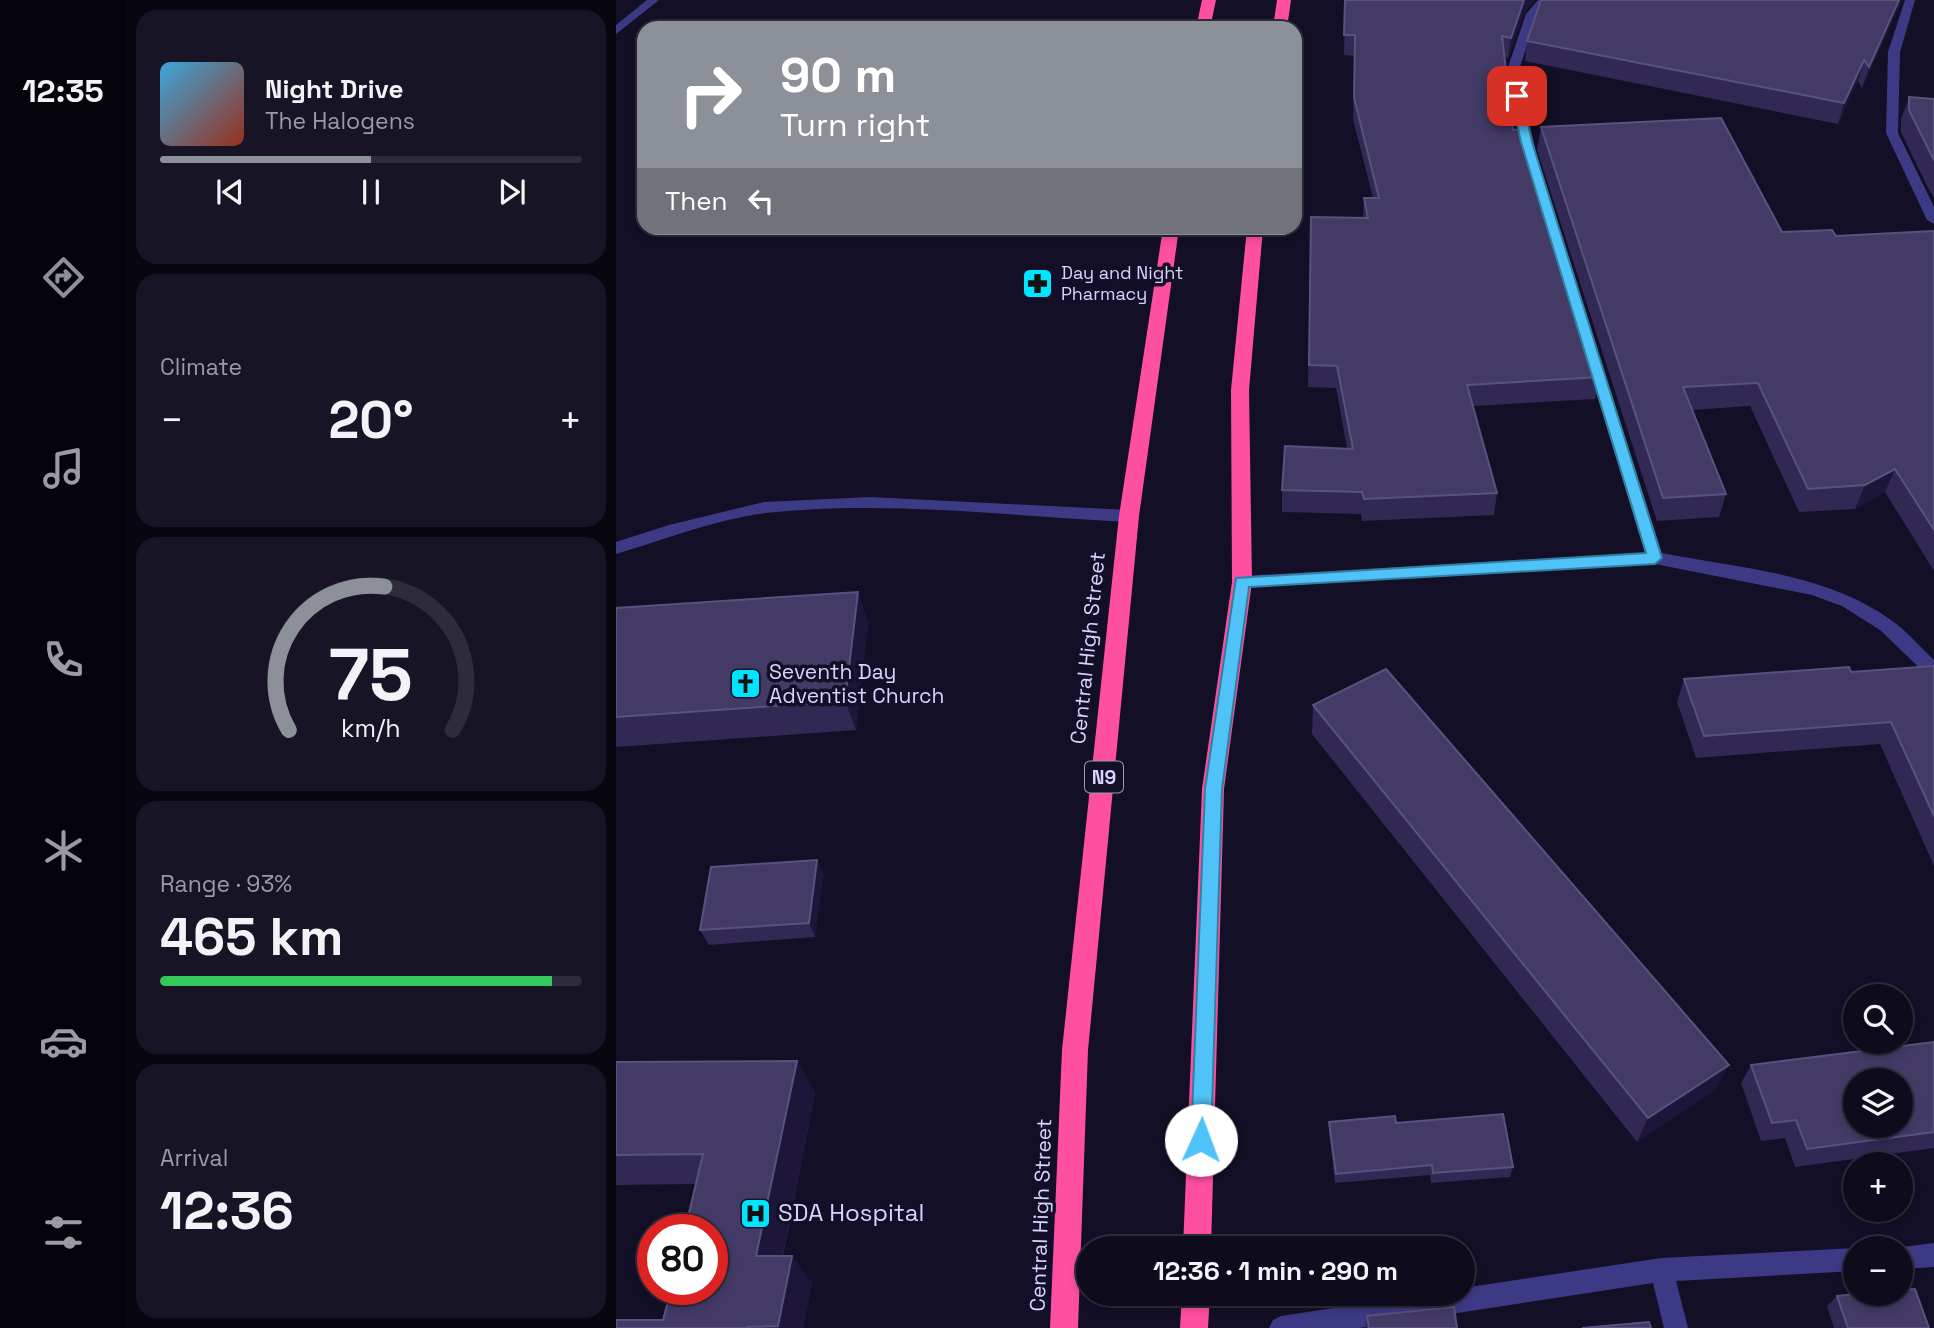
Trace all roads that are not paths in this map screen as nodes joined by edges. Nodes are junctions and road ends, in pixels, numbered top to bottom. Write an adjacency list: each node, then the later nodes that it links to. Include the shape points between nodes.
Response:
1 (654, 0): 8 (street)
2 (1209, 0): 6 (highway)
3 (1284, 0): 7 (highway)
4 (1544, 0): 9 (street, via 1532,14 1512,73)
5 (1910, 0): 10 (street, via 1894,52 1892,134)
6 (1204, 21)
7 (1281, 21)
8 (616, 31)
9 (1538, 180)
10 (1934, 220)
11 (1170, 235): 14 (highway, Central High Street / N9)
12 (1254, 235): 17 (highway, via 1240,390)
13 (1589, 345): 16 (street)
14 (1129, 516): 15 (street, via 870,503 764,508); 25 (highway, Central High Street / N9, via 1075,1050)
15 (616, 548)
16 (1655, 558): 17 (street); 18 (street, via 1815,589 1848,602 1886,625)
17 (1242, 582): 19 (highway, via 1213,789)
18 (1934, 671)
19 (1197, 1236)
20 (1934, 1255): 21 (street)
21 (1913, 1256)
22 (1843, 1260): 23 (street)
23 (1661, 1270): 27 (street); 28 (street)
24 (1195, 1306): 26 (highway)
25 (1064, 1328)
26 (1194, 1328)
27 (1281, 1328)
28 (1676, 1328)

